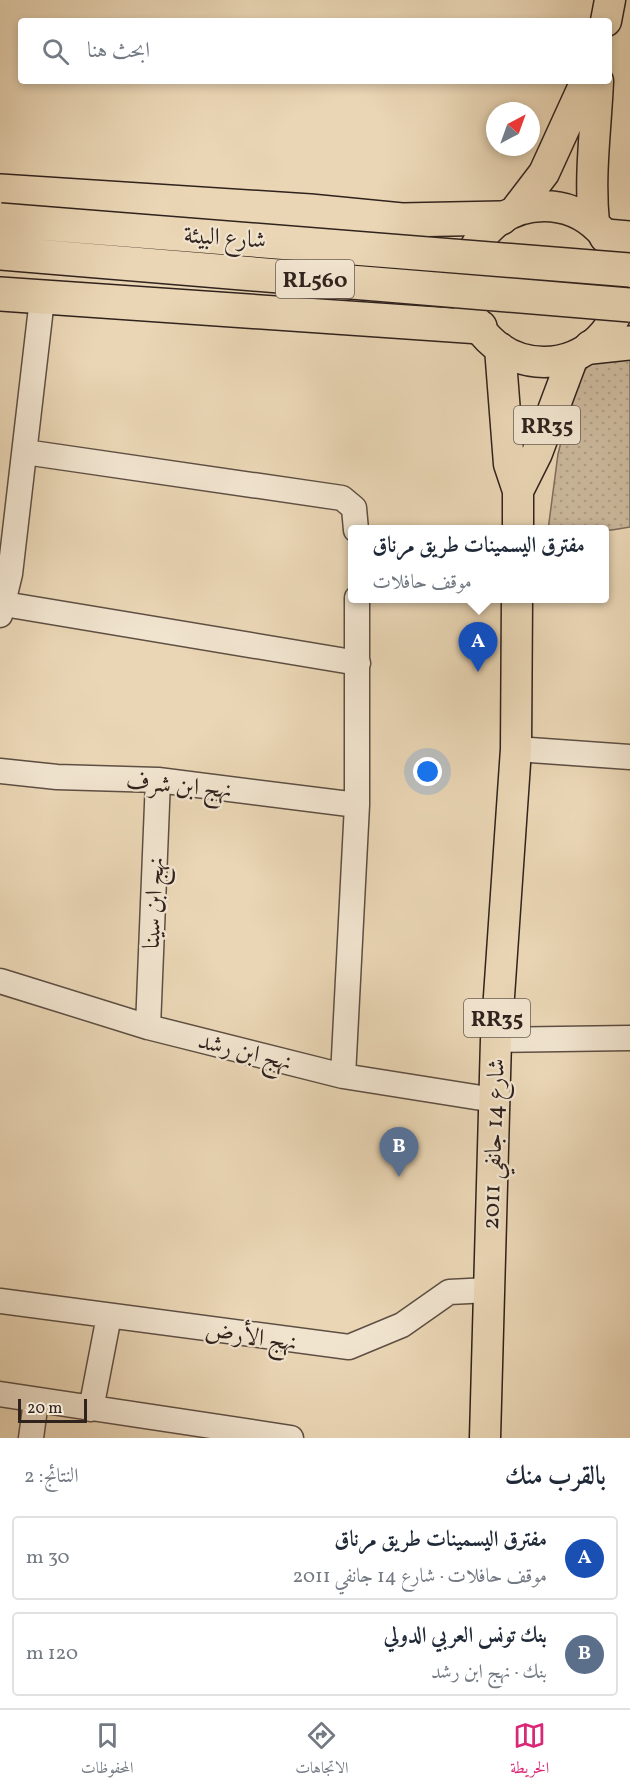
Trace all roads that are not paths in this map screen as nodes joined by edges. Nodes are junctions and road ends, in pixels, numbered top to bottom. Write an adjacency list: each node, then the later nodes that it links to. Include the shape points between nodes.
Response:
1 (610, 0): 2 (main road)
2 (607, 18)
3 (585, 84): 6 (main road, via 544,174)
4 (598, 84): 8 (main road, via 591,189)
5 (0, 191): 6 (highway, via 402,220)
6 (508, 215): 8 (main road, via 535,206 556,206 576,212); 14 (main road, via 483,235 471,256 466,280 469,305)
7 (0, 220): 10 (highway, شارع البيئة / RL560, bridge)
8 (610, 232): 16 (main road, via 623,282 619,307 608,329)
9 (0, 253): 13 (highway, RL560, bridge)
10 (630, 270)
11 (0, 294): 12 (highway)
12 (42, 299): 14 (highway); 17 (street)
13 (630, 305)
14 (490, 338): 16 (main road, via 523,359 540,361); 18 (main road, RR35, via 509,464)
15 (630, 343): 16 (highway)
16 (582, 352): 18 (main road, RR35)
17 (25, 452): 19 (street, via 342,498 354,508); 21 (street)
18 (518, 491): 20 (main road, RR35)
19 (356, 525)
20 (518, 525)
21 (5, 573): 24 (street)
22 (357, 603): 25 (street)
23 (517, 603): 26 (main road, شارع 14 جانفي 2011 / RR35)
24 (2, 610): 25 (street)
25 (358, 663): 30 (street)
26 (516, 749): 27 (street); 34 (main road, شارع 14 جانفي 2011 / RR35)
27 (630, 757)
28 (0, 771): 29 (street, نهج ابن شرف)
29 (158, 780): 30 (street, نهج ابن شرف); 32 (street, نهج ابن سينا)
30 (357, 805): 35 (street)
31 (0, 981): 32 (street, نهج ابن رشد)
32 (147, 1027): 35 (street, نهج ابن رشد)
33 (630, 1038): 34 (street)
34 (496, 1040): 36 (main road, شارع 14 جانفي 2011 / RR35)
35 (343, 1076): 36 (street, نهج ابن رشد)
36 (494, 1100): 37 (main road, شارع 14 جانفي 2011 / RR35)
37 (489, 1290): 39 (street, نهج الأرض, via 449,1292 402,1325 349,1347); 45 (main road, شارع 14 جانفي 2011 / RR35)
38 (0, 1301): 39 (street, نهج الأرض)
39 (109, 1316): 42 (street)
40 (0, 1394): 41 (street)
41 (36, 1401): 42 (street); 44 (street)
42 (91, 1409): 43 (street)
43 (277, 1437)
44 (31, 1438)
45 (485, 1438)

